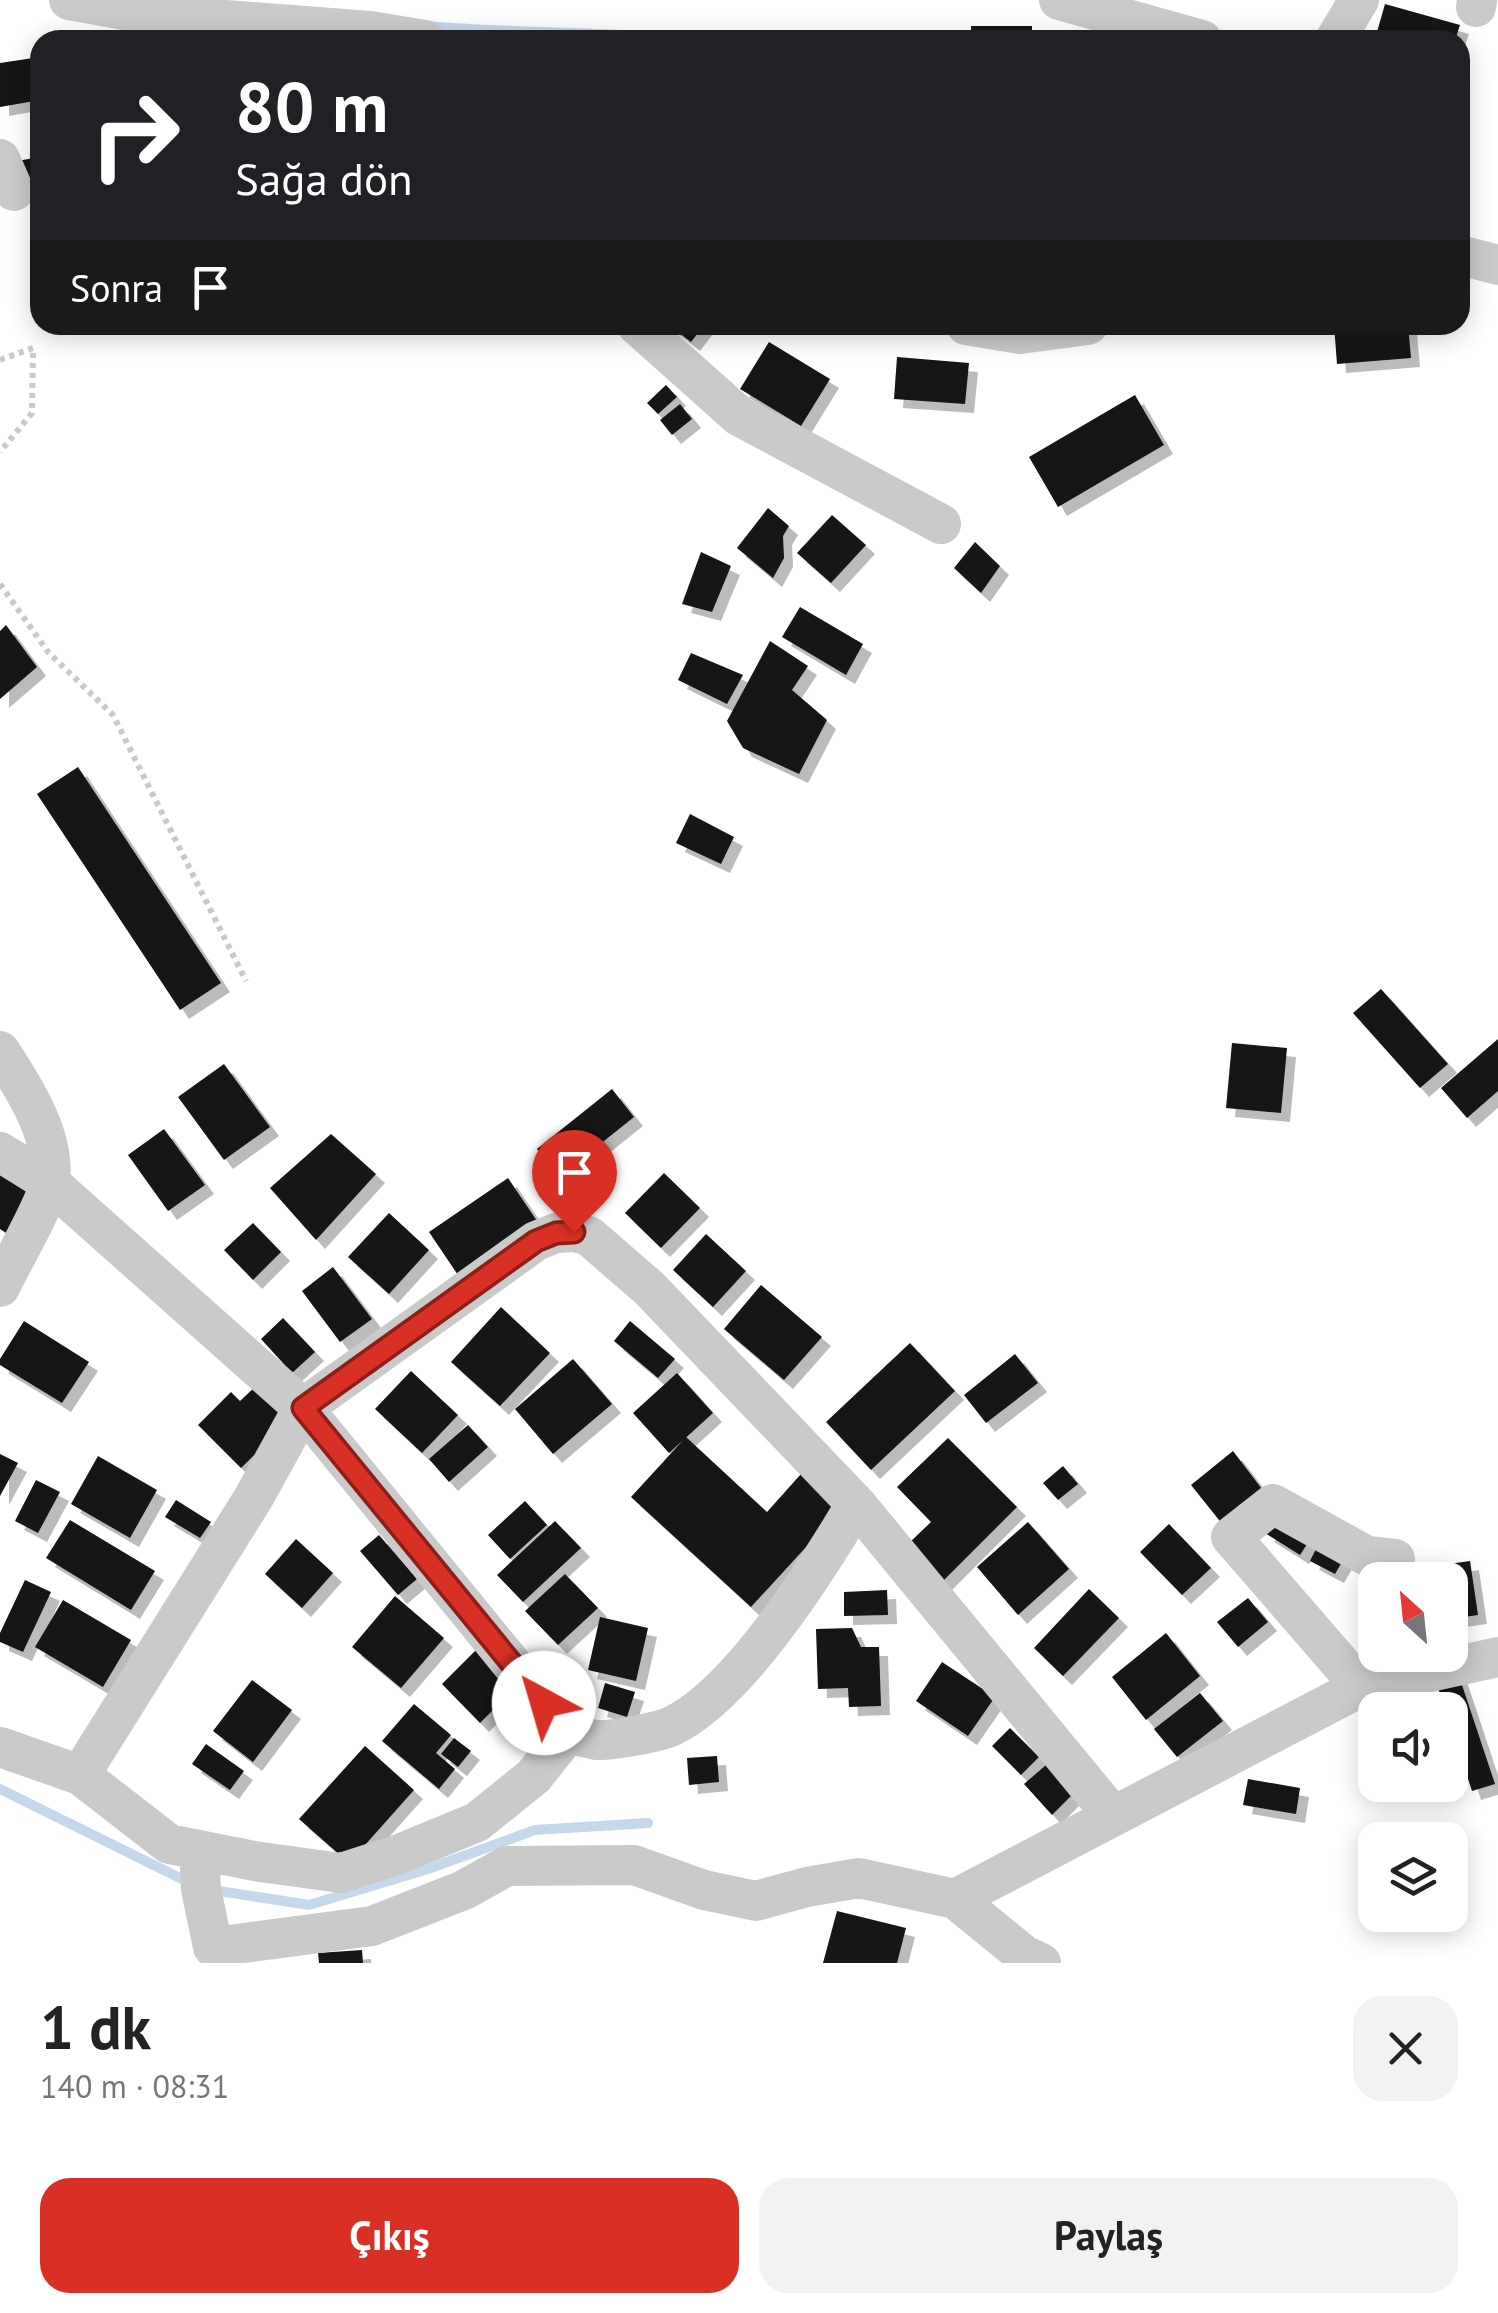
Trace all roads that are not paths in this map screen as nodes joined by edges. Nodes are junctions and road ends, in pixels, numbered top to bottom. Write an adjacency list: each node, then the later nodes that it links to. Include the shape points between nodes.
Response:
1 (69, 0): 4 (street, via 147,14)
2 (1059, 0): 5 (street)
3 (1359, 0): 6 (street)
4 (357, 30)
5 (1166, 30)
6 (1340, 30)
7 (1470, 258): 8 (street)
8 (1498, 265)
9 (648, 335): 10 (street, via 739,416)
10 (941, 524)
11 (0, 1051): 13 (street, via 42,1132)
12 (0, 1152): 13 (street)
13 (50, 1184): 14 (street); 15 (street)
14 (0, 1287)
15 (303, 1408): 16 (street, via 536,1241 574,1232 589,1236 648,1288); 20 (street); 22 (street)
16 (856, 1504): 20 (street, via 814,1575 710,1699 671,1727 599,1740); 23 (street)
17 (1395, 1559): 19 (street, via 1367,1556 1273,1504 1231,1537)
18 (1498, 1657): 19 (street)
19 (1361, 1687): 23 (street)
20 (568, 1732): 24 (street, via 534,1776 477,1822 378,1861 341,1872 254,1862)
21 (0, 1747): 22 (street)
22 (80, 1774): 24 (street)
23 (1112, 1816): 25 (street)
24 (200, 1869): 25 (street, via 213,1947 372,1926 507,1866 634,1864 756,1901 859,1878); 26 (street)
25 (954, 1900): 27 (street)
26 (192, 1963)
27 (1041, 1963)

